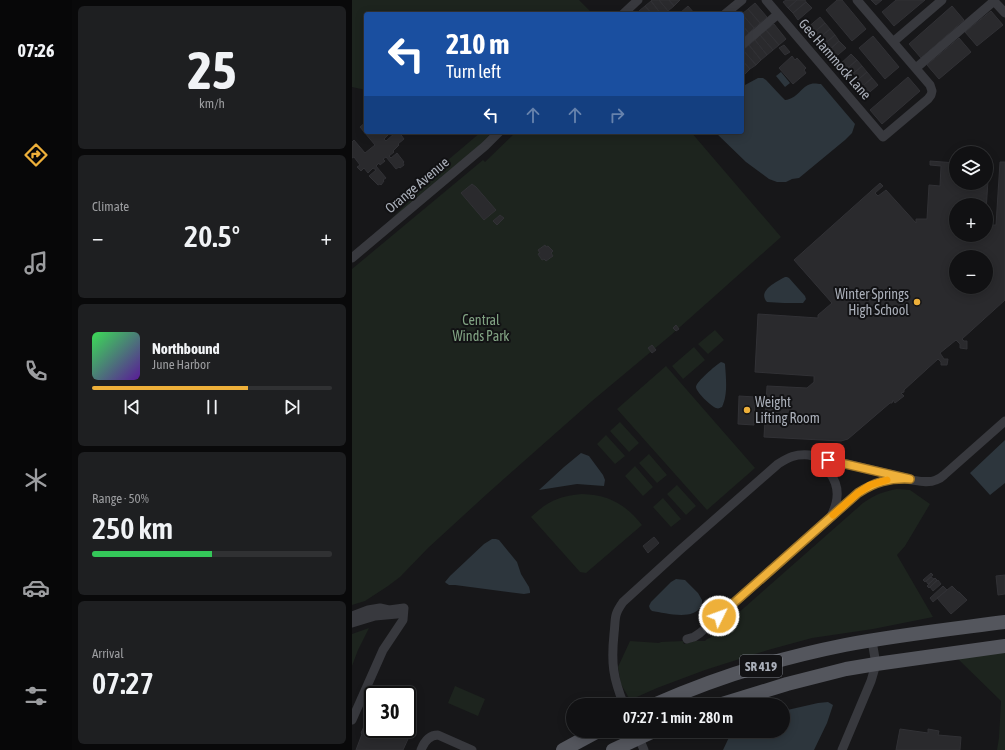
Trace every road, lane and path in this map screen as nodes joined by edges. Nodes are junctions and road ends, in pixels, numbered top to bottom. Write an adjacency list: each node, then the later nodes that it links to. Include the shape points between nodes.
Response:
1 (638, 0): 7 (street)
2 (742, 0): 8 (street)
3 (766, 0): 10 (street, Gee Hammock Lane)
4 (857, 0): 11 (street)
5 (942, 0): 11 (street)
6 (994, 0): 9 (street); 13 (street)
7 (624, 12)
8 (727, 12)
9 (1005, 13)
10 (778, 14): 12 (street); 13 (street, Gee Hammock Lane, via 883,137 931,95 931,87)
11 (893, 42): 13 (street)
12 (744, 43)
13 (916, 68)
14 (497, 134): 15 (street, Orange Avenue)
15 (352, 258)
16 (1005, 421): 18 (street, via 935,481)
17 (815, 456): 18 (street); 19 (street, via 837,486 836,507); 28 (street, via 800,454 778,464 623,602 616,611 612,656)
18 (910, 479): 19 (street, via 887,480 870,485)
19 (831, 517): 24 (street, via 700,633)
20 (404, 611): 21 (street, via 380,608); 23 (street); 31 (street, via 403,620 377,662)
21 (352, 616)
22 (1005, 622): 25 (main road, SR 419)
23 (352, 623)
24 (687, 639)
25 (872, 641): 27 (street); 29 (main road, SR 419, via 845,645 761,666)
26 (1005, 646): 27 (main road, SR 419)
27 (876, 664): 30 (main road, SR 419, via 846,669); 38 (street)
28 (621, 698)
29 (672, 698)
30 (742, 698)
31 (352, 720)
32 (585, 738): 36 (main road)
33 (639, 740): 37 (main road)
34 (421, 750): 35 (street, via 424,742 433,735 438,735)
35 (472, 750)
36 (563, 750)
37 (614, 750)
38 (842, 750)

